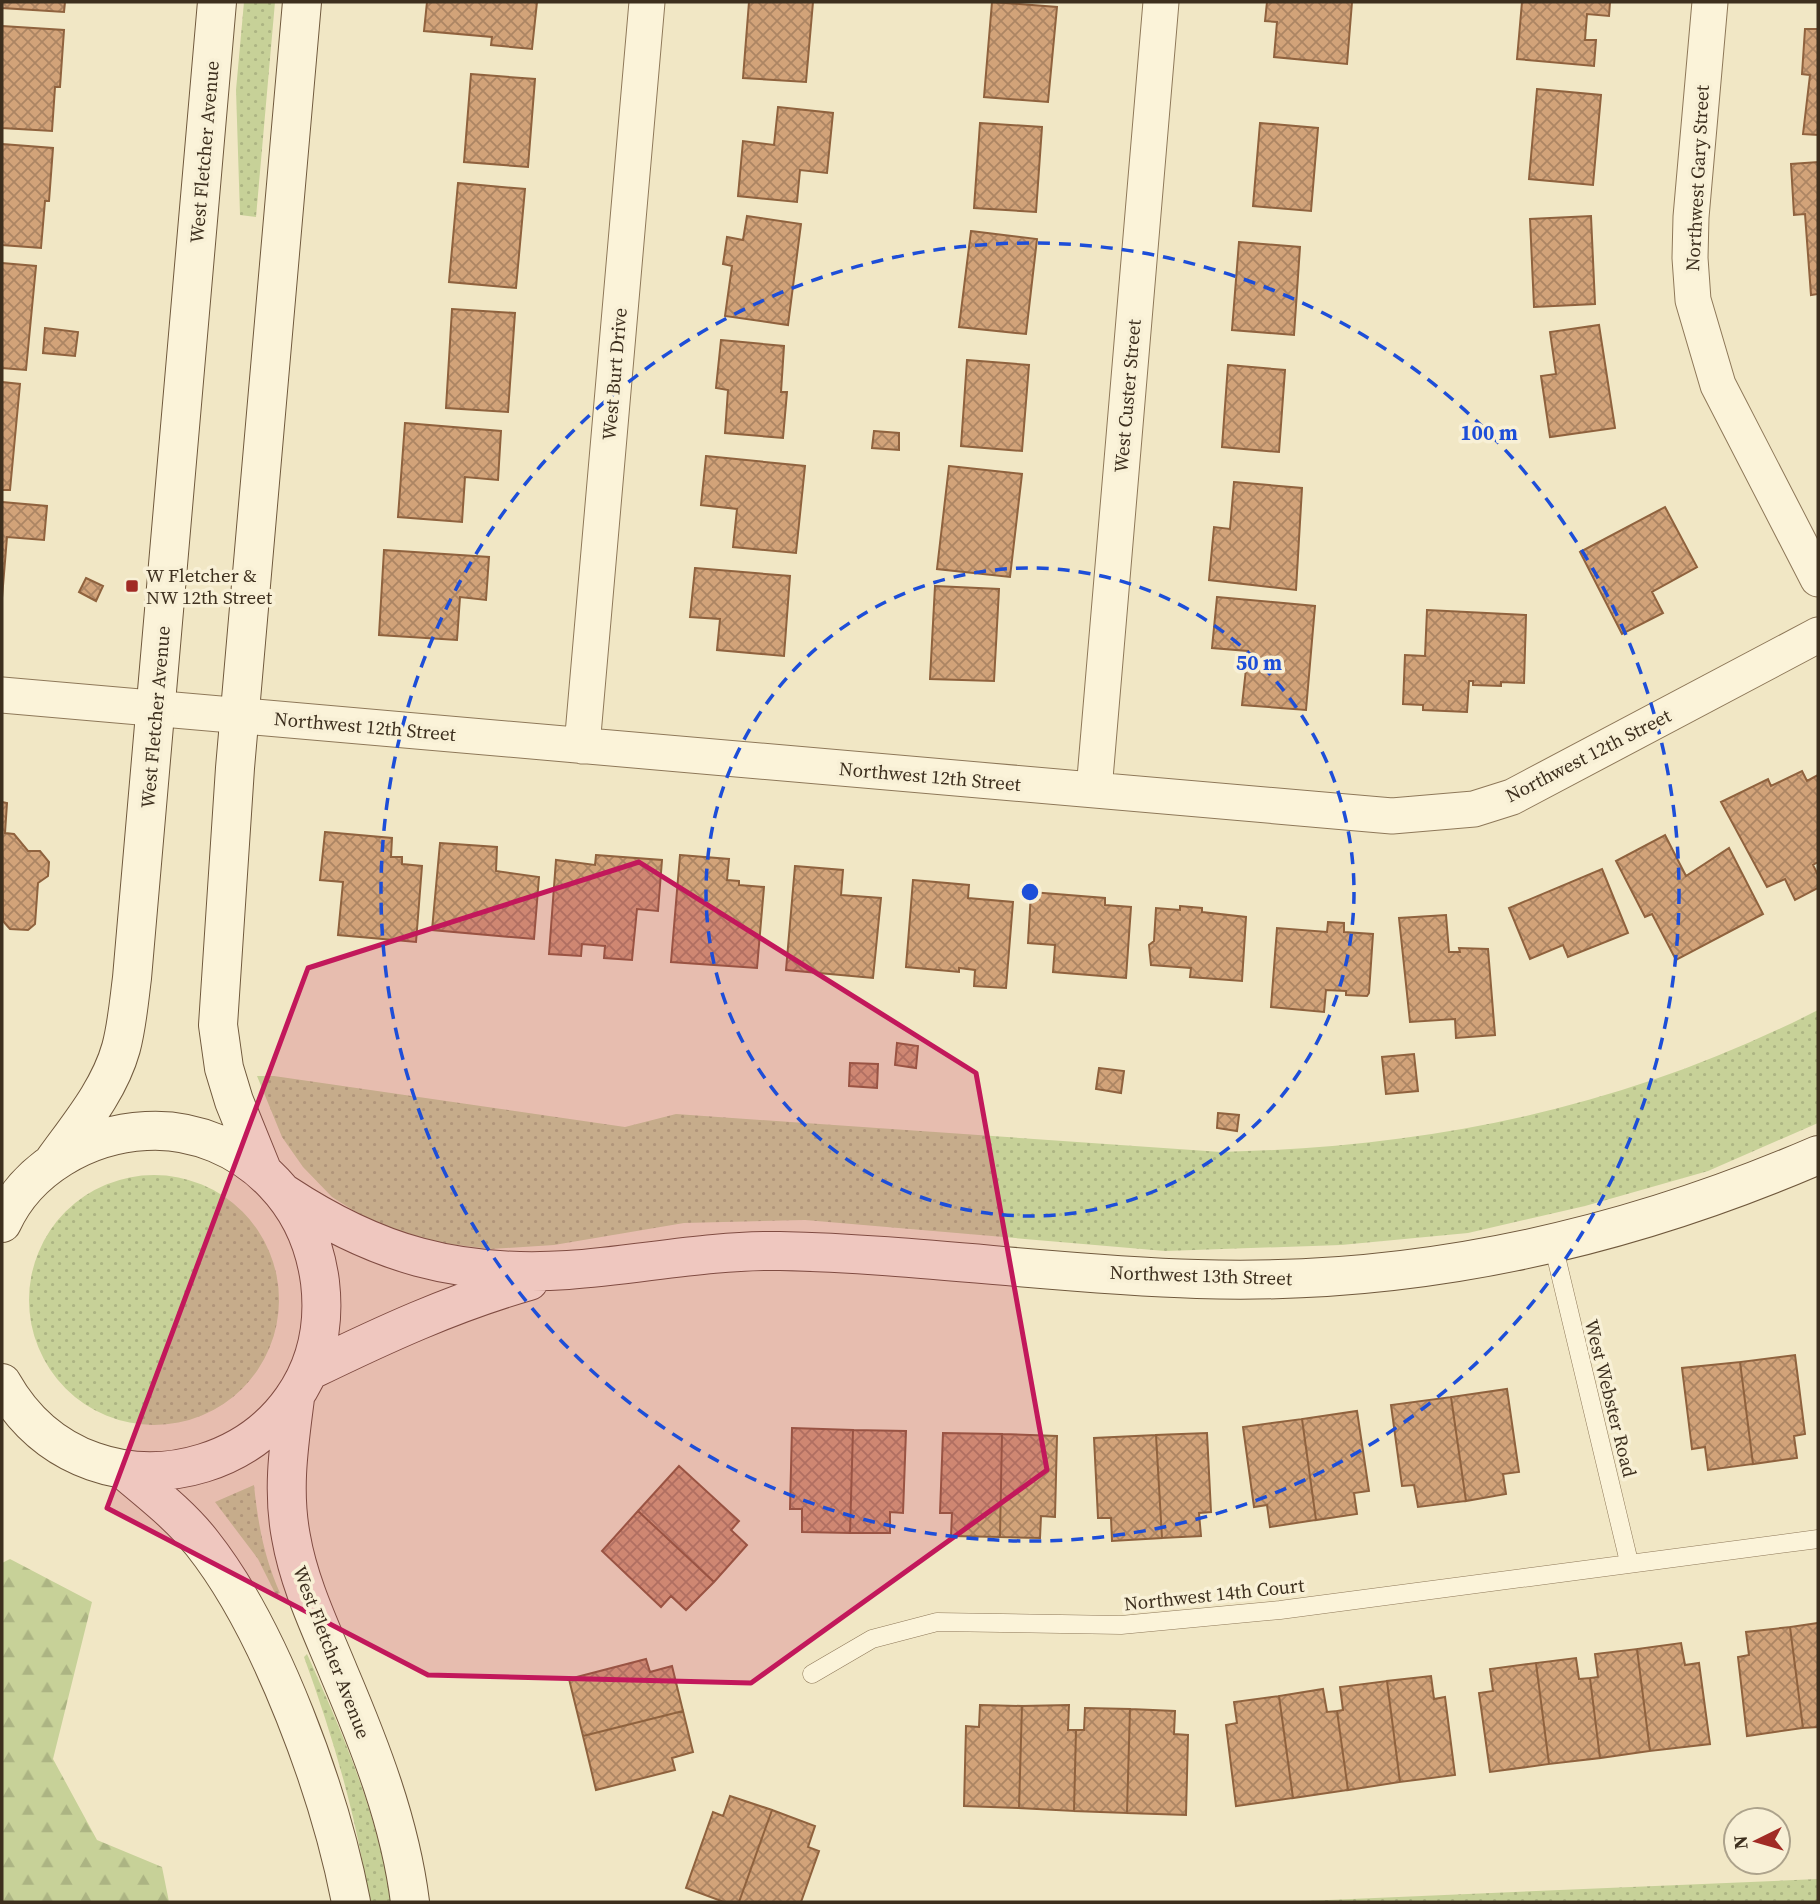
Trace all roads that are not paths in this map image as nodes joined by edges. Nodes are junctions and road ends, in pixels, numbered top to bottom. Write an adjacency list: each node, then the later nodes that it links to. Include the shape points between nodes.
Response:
1 (217, 2): 9 (main road, West Fletcher Avenue)
2 (302, 2): 10 (main road)
3 (647, 2): 11 (street, West Burt Drive)
4 (1161, 2): 12 (street, West Custer Street)
5 (1710, 2): 6 (street, Northwest Gary Street, via 1691,217 1693,300 1718,385)
6 (1818, 579)
7 (1818, 635): 12 (street, Northwest 12th Street, via 1512,797 1474,809 1392,816)
8 (2, 695): 9 (street, Northwest 12th Street)
9 (156, 708): 10 (street, Northwest 12th Street); 14 (main road, West Fletcher Avenue, via 132,978 120,1051 93,1106)
10 (240, 715): 11 (street, Northwest 12th Street); 15 (main road, via 218,1025 234,1101)
11 (582, 746): 12 (street, Northwest 12th Street)
12 (1094, 790)
13 (1818, 1155): 17 (main road, Northwest 13th Street, via 1725,1194 1621,1228)
14 (53, 1162): 15 (main road, Northwest 13th Street, via 89,1142 127,1132 160,1130 228,1148); 16 (main road, via 27,1185)
15 (273, 1182): 18 (main road, Northwest 13th Street, via 319,1216 395,1252 497,1270); 20 (main road, West Fletcher Avenue, via 304,1222 317,1258 322,1301)
16 (2, 1223)
17 (1553, 1244): 18 (main road, Northwest 13th Street, via 1384,1274 1282,1279 1197,1279 937,1258 763,1251 685,1255); 23 (lane, West Webster Road)
18 (568, 1270): 20 (main road, Northwest 13th Street, via 414,1320)
19 (2, 1383): 21 (main road, via 29,1419 60,1445 90,1461)
20 (303, 1384): 21 (main road, Northwest 13th Street, via 256,1437 224,1456 196,1467); 26 (main road, West Fletcher Avenue, via 285,1485 291,1538 304,1584 376,1765 396,1830)
21 (124, 1470): 25 (main road, via 202,1543 257,1630 308,1755)
22 (1818, 1539): 23 (lane, Northwest 14th Court)
23 (1629, 1562): 24 (lane, Northwest 14th Court, via 1280,1609 1121,1625 937,1622 873,1639)
24 (812, 1674)
25 (351, 1902)
26 (410, 1902)

